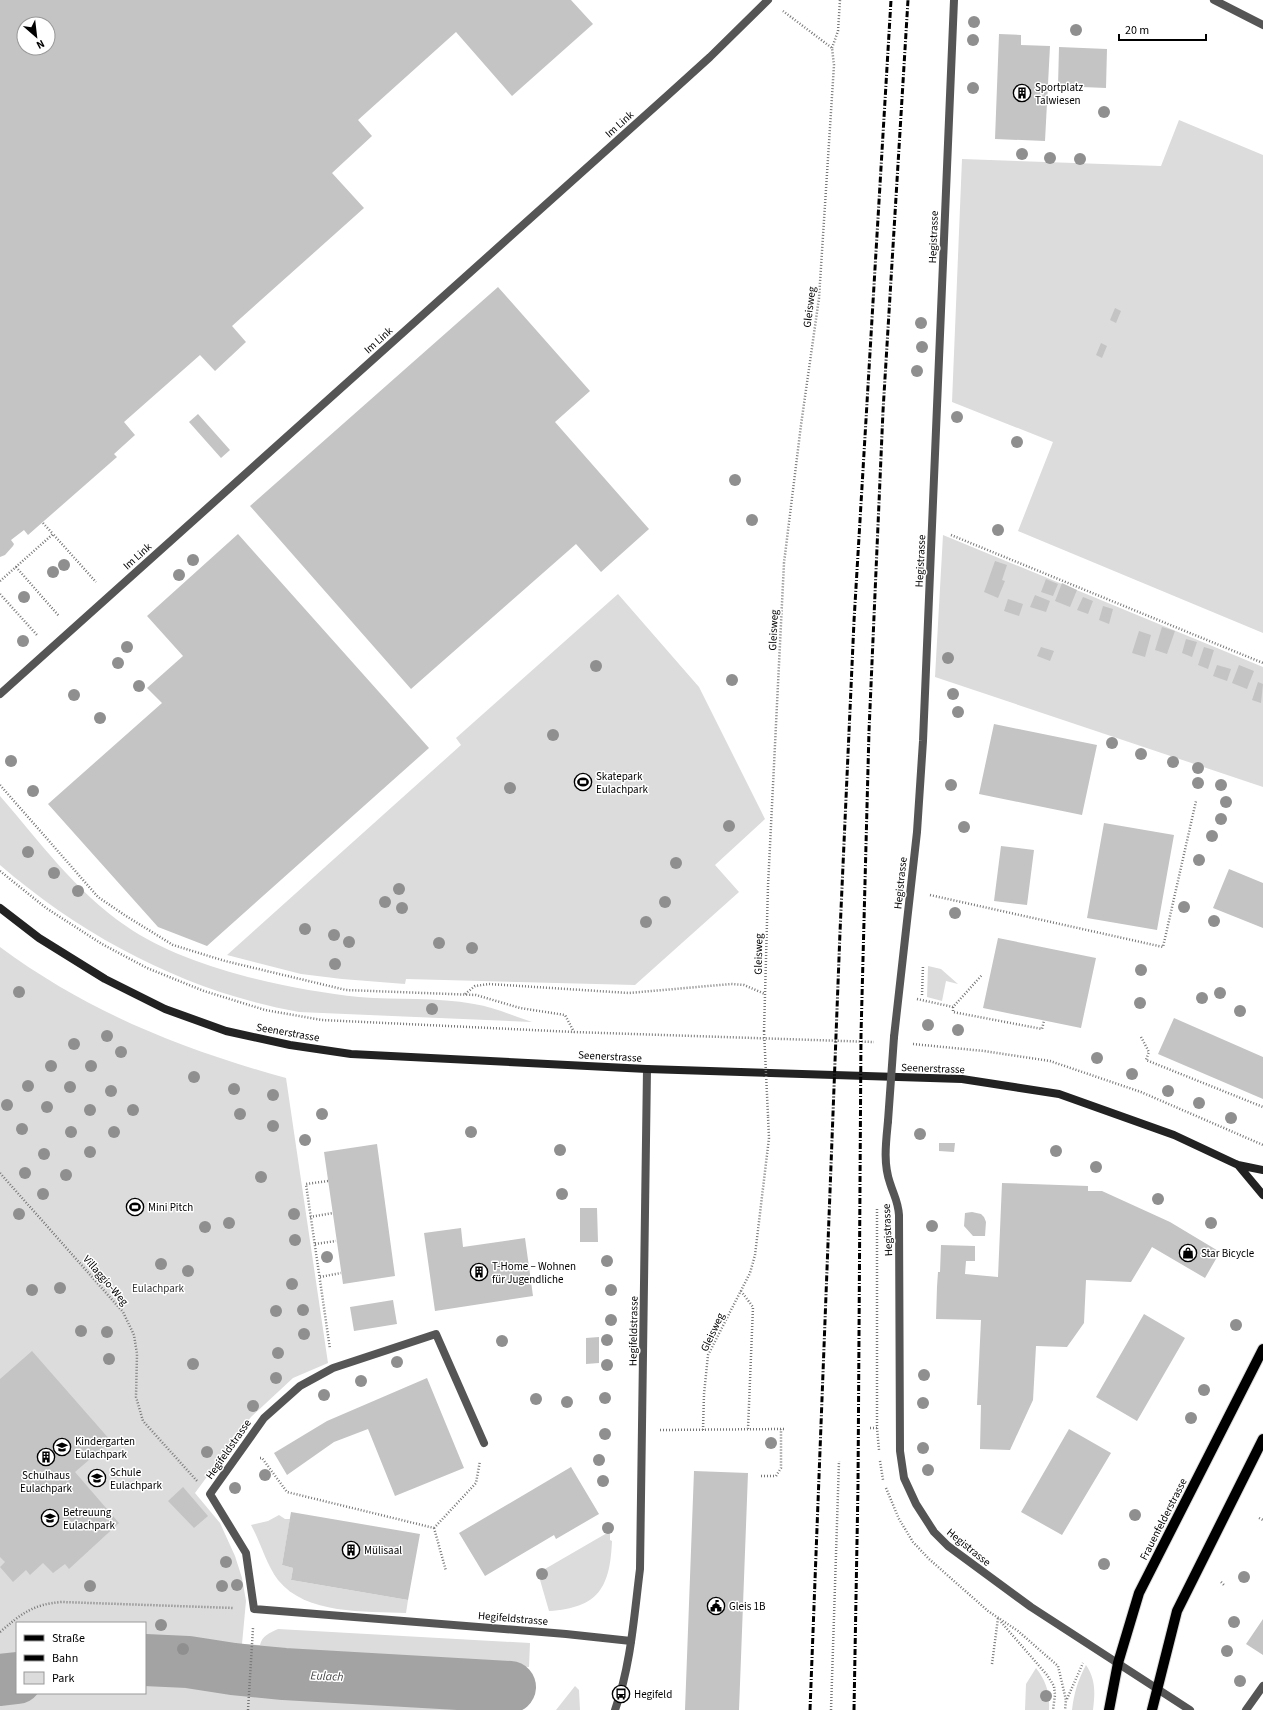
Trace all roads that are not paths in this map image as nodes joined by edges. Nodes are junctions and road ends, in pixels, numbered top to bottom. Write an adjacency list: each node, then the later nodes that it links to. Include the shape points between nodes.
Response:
1 (768, 0): 5 (street, Im Link, via 710,57)
2 (954, 0): 15 (street, Hegistrasse, bridge, via 923,733 917,832 894,1036 885,1158 890,1182 898,1201 899,1215 900,1451 904,1478 916,1504 934,1532 961,1557)
3 (1214, 0): 4 (street)
4 (1263, 25)
5 (0, 694)
6 (0, 908): 7 (main road, Seenerstrasse, via 39,938 106,979 165,1009 226,1031 290,1045 351,1054)
7 (647, 1069): 8 (main road, Seenerstrasse, via 962,1079 1059,1094 1174,1135); 14 (street, Hegifeldstrasse, via 640,1569)
8 (1238, 1165): 9 (main road, Seenerstrasse); 10 (main road, Seenerstrasse)
9 (1263, 1170)
10 (1263, 1195)
11 (1263, 1348): 15 (main road, Frauenfelderstrasse, via 1139,1593)
12 (1263, 1439): 17 (main road, via 1177,1611)
13 (484, 1443): 14 (street, Hegifeldstrasse, via 436,1334 333,1368 300,1386 264,1418 210,1494 246,1553 254,1609)
14 (631, 1641): 18 (street, Hegifeldstrasse, via 621,1694)
15 (1118, 1664): 17 (street, Hegistrasse); 19 (main road, Frauenfelderstrasse)
16 (1263, 1686): 22 (street)
17 (1157, 1690): 20 (main road); 21 (street, Hegistrasse)
18 (615, 1710)
19 (1109, 1710)
20 (1152, 1710)
21 (1190, 1710)
22 (1246, 1710)

